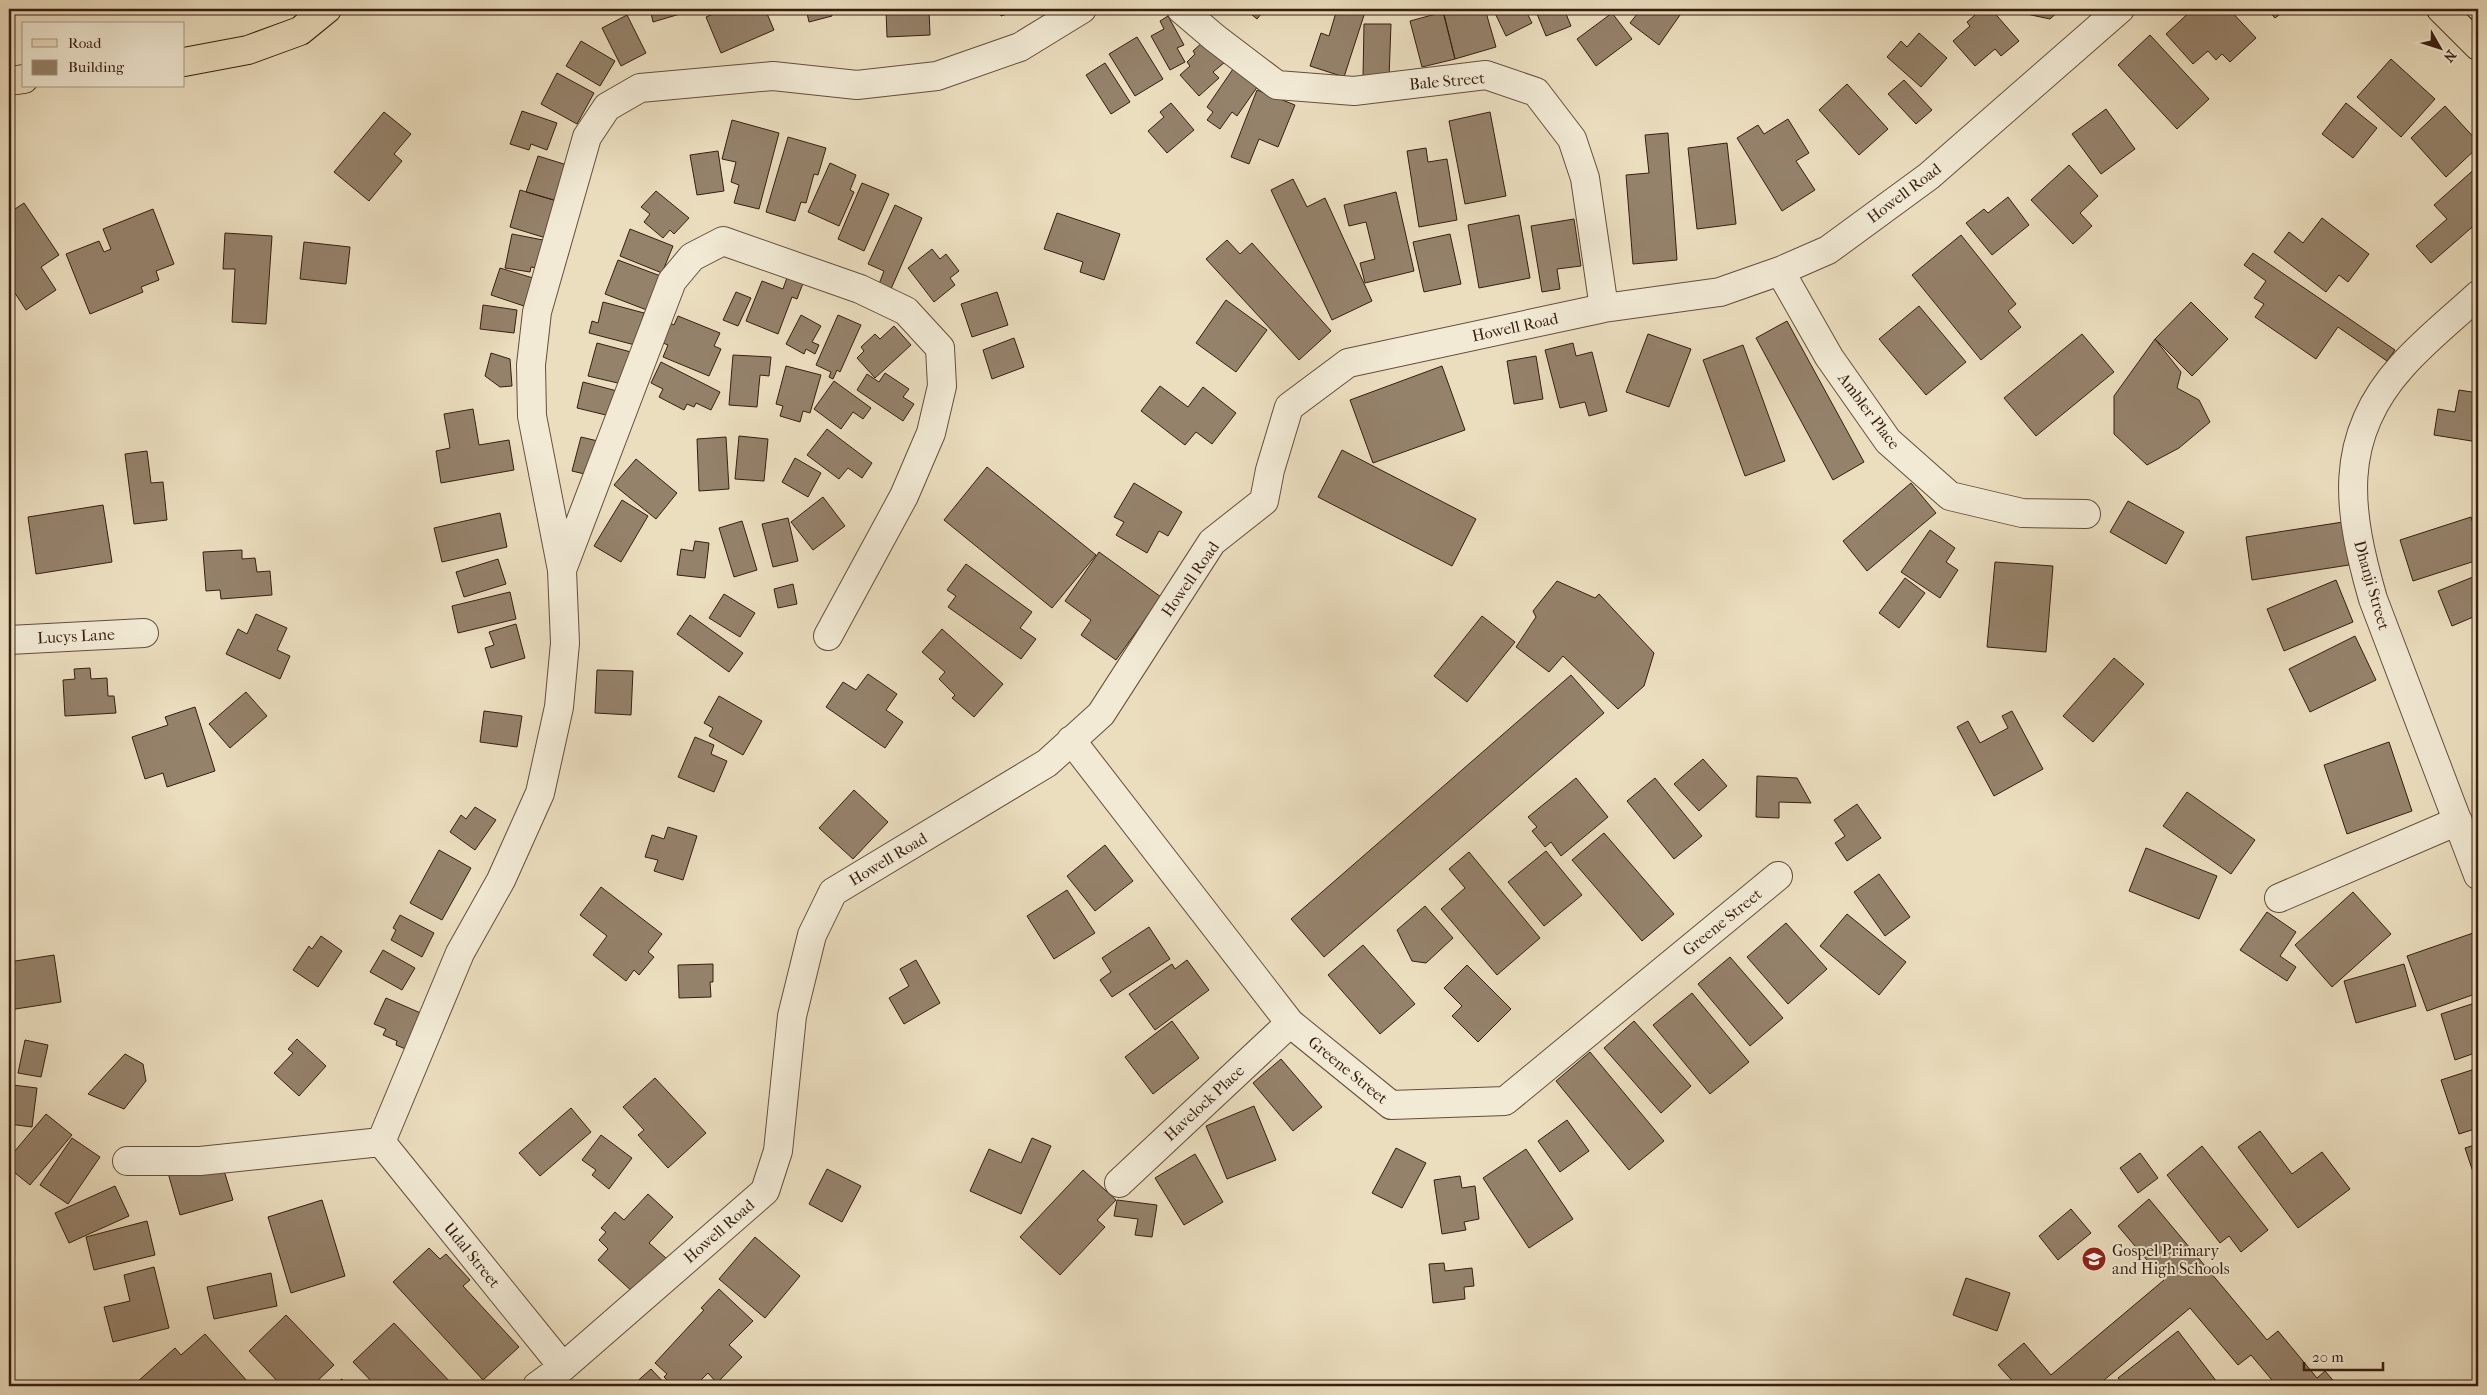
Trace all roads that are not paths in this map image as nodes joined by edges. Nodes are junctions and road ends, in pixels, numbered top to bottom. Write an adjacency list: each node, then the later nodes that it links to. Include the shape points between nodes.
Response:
1 (327, 9): 7 (main road, via 300,30 248,50)
2 (1082, 9): 14 (street, via 1020,46 938,76 857,85 773,76 640,88 607,107 587,137 537,312 531,364 532,416)
3 (1180, 9): 12 (street, Bale Street, via 1277,85 1354,91 1486,75 1536,92 1572,139 1586,178)
4 (2120, 9): 10 (street, Howell Road, via 1929,176 1828,250)
5 (2441, 9): 6 (main road)
6 (2478, 46)
7 (185, 62)
8 (22, 78): 9 (main road)
9 (9, 80)
10 (1780, 271): 12 (street, Howell Road, via 1720,292); 13 (street, Ambler Place, via 1829,357 1888,442 1950,496 2022,513)
11 (2478, 295): 19 (street, Dhanji Street, via 2402,366 2369,412 2354,460 2353,505 2361,558 2373,599)
12 (1604, 308): 18 (street, Howell Road, via 1348,363 1289,407 1264,501 1212,542 1101,714)
13 (2086, 514)
14 (562, 570): 16 (street, via 672,281 692,256 723,241 860,289 906,311 940,348 942,386 931,433 904,496); 24 (street, via 565,643 559,707 540,793 501,880 460,953)
15 (144, 633): 17 (street, Lucys Lane)
16 (828, 636)
17 (9, 640)
18 (1071, 740): 23 (street, Greene Street); 27 (street, Howell Road, via 1047,762 833,892 812,935 792,1016 778,1151 765,1191)
19 (2458, 821): 20 (street, Dhanji Street); 22 (street)
20 (2478, 874)
21 (1778, 876): 23 (street, Greene Street, via 1504,1101 1391,1105)
22 (2279, 898)
23 (1290, 1023): 26 (street, Havelock Place)
24 (381, 1142): 25 (street, via 200,1161); 27 (street, Udal Street)
25 (127, 1161)
26 (1119, 1183)
27 (563, 1367): 28 (street, Howell Road)
28 (538, 1386)

